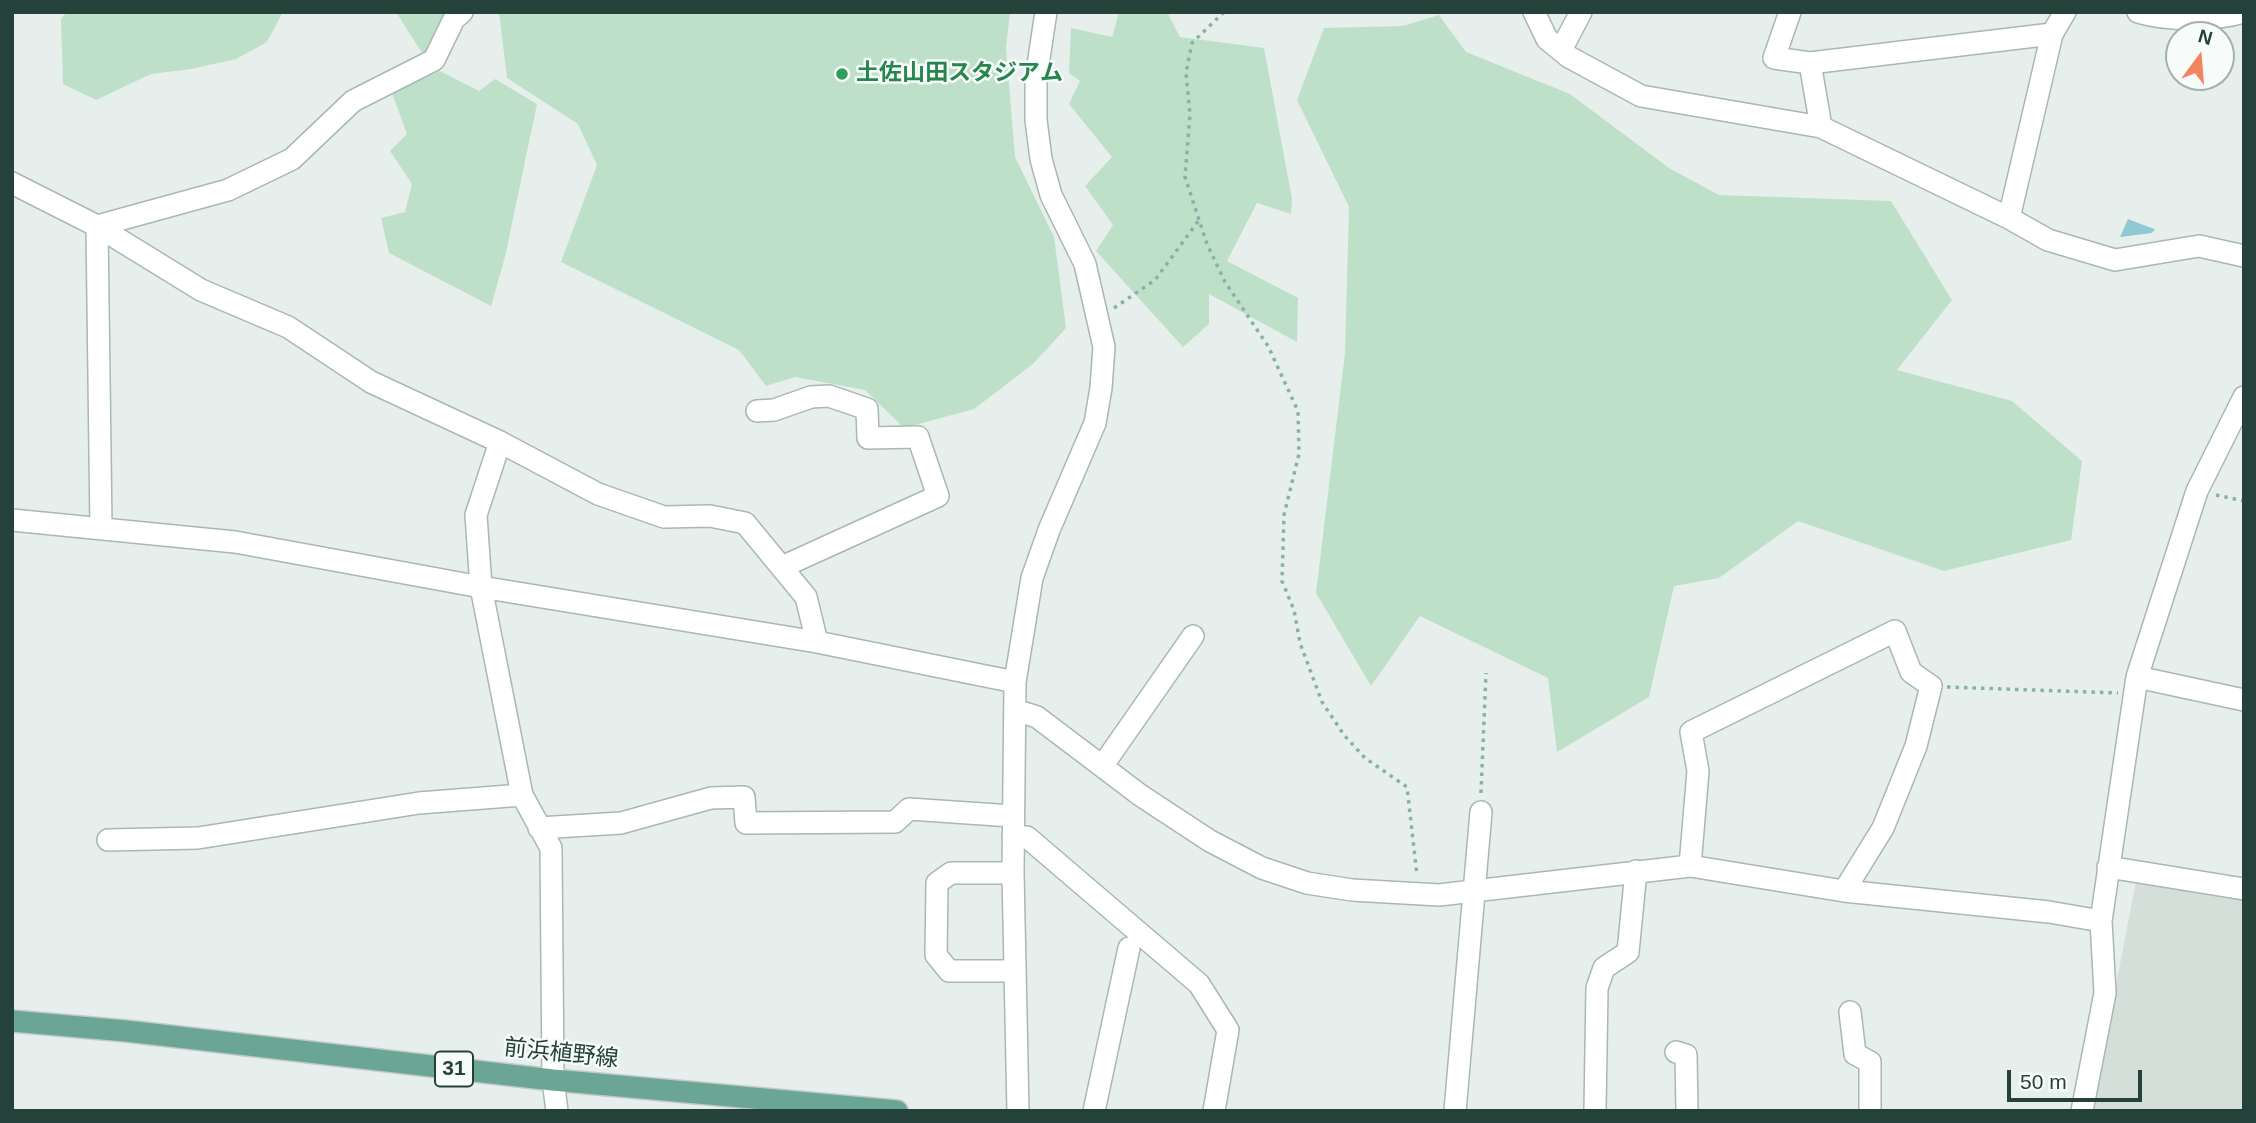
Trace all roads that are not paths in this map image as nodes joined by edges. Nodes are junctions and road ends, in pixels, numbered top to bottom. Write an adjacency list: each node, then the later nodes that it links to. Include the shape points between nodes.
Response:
1 (462, 12): 15 (street, via 434,60 353,101 292,159 228,190)
2 (1046, 12): 26 (street, via 1035,78 1041,159 1051,195 1085,264 1104,347 1095,423 1032,578)
3 (1534, 12): 10 (street, via 1546,38)
4 (1581, 12): 10 (street)
5 (1790, 12): 11 (street, via 1774,58)
6 (2065, 12): 9 (street)
7 (2137, 12): 8 (street, via 2157,18 2228,17)
8 (2244, 12)
9 (2052, 34): 11 (street); 14 (street)
10 (1561, 51): 12 (street, via 1641,96)
11 (1810, 63): 12 (street)
12 (1821, 127): 14 (street)
13 (12, 183): 15 (street)
14 (2009, 218): 16 (street, via 2048,240 2115,260 2199,246)
15 (97, 226): 19 (street, via 201,290 288,327 371,382); 21 (street)
16 (2244, 256)
17 (2244, 397): 27 (street, via 2197,491)
18 (757, 411): 22 (street, via 829,396 867,409 868,438 918,437 938,496)
19 (500, 442): 22 (street, via 598,494 664,517 710,516 745,523); 23 (street, via 476,515)
20 (12, 520): 21 (street)
21 (101, 529): 23 (street, via 234,542)
22 (782, 567): 25 (street, via 806,597)
23 (481, 587): 25 (street); 31 (street)
24 (1193, 636): 30 (street)
25 (817, 642): 26 (street)
26 (1015, 682): 29 (street)
27 (2136, 685): 28 (street); 37 (street)
28 (2244, 701)
29 (1015, 710): 30 (street, via 1037,717); 33 (street)
30 (1103, 765): 41 (street, via 1210,841 1262,868 1307,883 1352,890 1439,895)
31 (522, 795): 34 (street); 35 (street, via 419,803 198,838)
32 (1481, 812): 41 (street)
33 (1013, 827): 34 (street, via 909,809 895,822 746,823 744,797 711,798 621,823); 39 (street); 54 (street, via 1199,984 1228,1030)
34 (539, 828): 49 (street, via 551,848)
35 (108, 839)
36 (1690, 866): 38 (street); 42 (street); 42 (street, via 1698,771 1691,732 1895,631 1911,672 1931,686 1916,746 1883,828)
37 (2108, 867): 40 (street); 43 (street)
38 (1636, 871): 41 (street); 56 (street, via 1628,952 1604,968 1597,988)
39 (1013, 873): 45 (street); 45 (street, via 951,873 937,884 936,955 950,971)
40 (2244, 889)
41 (1473, 890): 55 (street)
42 (1844, 891): 43 (street)
43 (2101, 921): 59 (street, via 2105,993)
44 (1129, 948): 53 (street)
45 (1016, 971): 52 (street)
46 (1850, 1012): 58 (street, via 1855,1054 1870,1062)
47 (12, 1021): 49 (main road, 前浜植野線 / 31)
48 (1676, 1052): 57 (street, via 1686,1055)
49 (553, 1080): 50 (street); 51 (main road, 前浜植野線 / 31)
50 (557, 1111)
51 (897, 1111)
52 (1018, 1111)
53 (1094, 1111)
54 (1214, 1111)
55 (1455, 1111)
56 (1595, 1111)
57 (1687, 1111)
58 (1870, 1111)
59 (2082, 1111)

